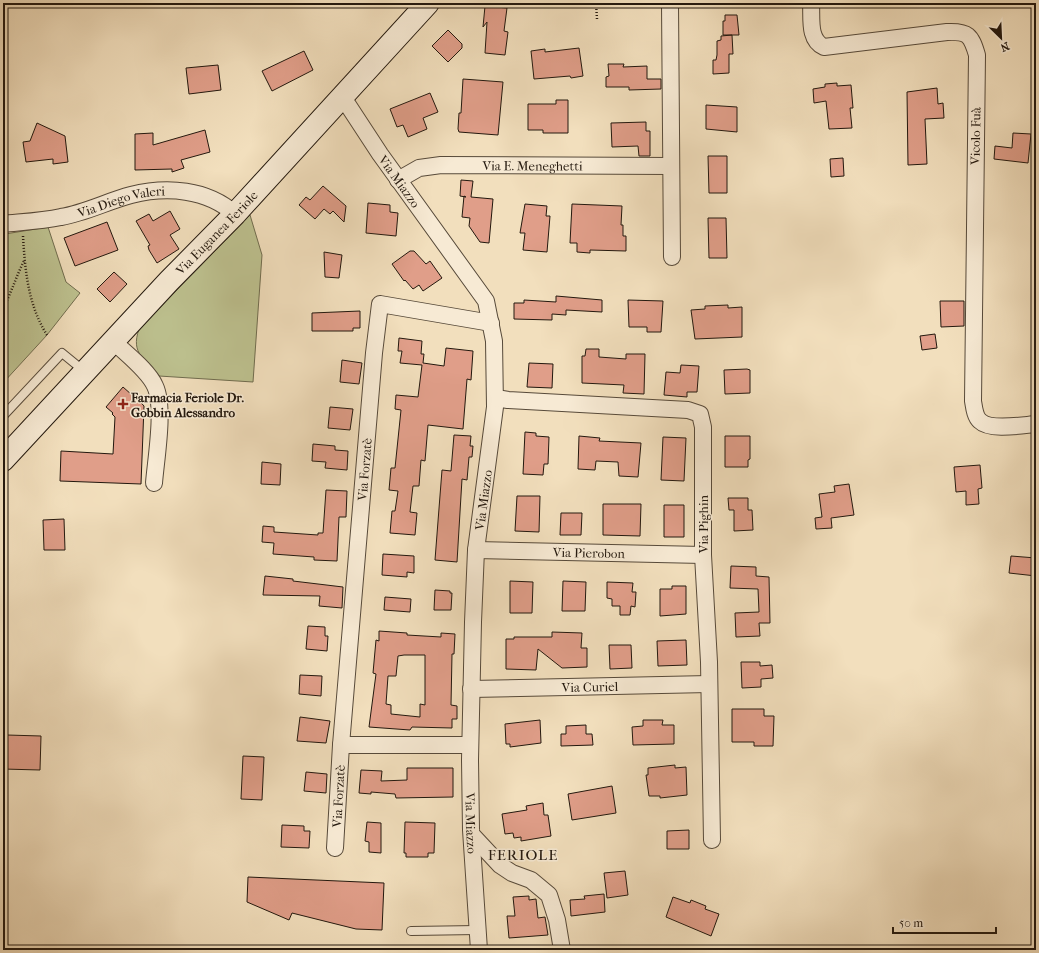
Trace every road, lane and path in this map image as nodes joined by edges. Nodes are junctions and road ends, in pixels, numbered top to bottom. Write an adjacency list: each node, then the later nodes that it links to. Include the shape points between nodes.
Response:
1 (428, 3): 6 (main road, Via Euganea Feriole)
2 (596, 3): 5 (path)
3 (812, 3): 21 (street, Vicolo Fuà, via 814,38 817,44 824,47 947,32 962,32 973,43 977,55 973,401 980,421 990,427)
4 (670, 4): 7 (street)
5 (597, 19)
6 (342, 96): 8 (street, Via Miazzo); 9 (main road, Via Euganea Feriole)
7 (671, 166): 8 (street, Via E. Meneghetti, via 441,165 419,168); 12 (street)
8 (398, 180): 15 (street, Via Miazzo, via 486,300)
9 (235, 214): 10 (street, Via Diego Valeri, via 215,199 191,191 163,190 132,195 62,217); 17 (main road, Via Euganea Feriole)
10 (22, 222): 11 (street, Via Diego Valeri); 13 (path)
11 (3, 224)
12 (672, 257)
13 (24, 260): 14 (path); 16 (path, via 32,306)
14 (3, 309)
15 (491, 322): 19 (street, Via Miazzo); 28 (street, Via Forzatè, via 380,304)
16 (47, 335)
17 (113, 341): 18 (main road, Via Euganea Feriole); 23 (street, via 146,372 155,385 160,405)
18 (85, 372): 20 (lane, via 62,352); 22 (main road, Via Euganea Feriole)
19 (496, 398): 24 (street, Via Miazzo); 25 (street, Via Pighin, via 688,410 700,414 703,427)
20 (3, 416)
21 (1036, 424)
22 (3, 460)
23 (154, 483)
24 (476, 550): 25 (street, Via Pierobon); 27 (street, Via Miazzo)
25 (703, 554): 26 (street, Via Pighin)
26 (709, 684): 27 (street, Via Curiel); 31 (street, Via Pighin)
27 (472, 689): 29 (street, Via Miazzo)
28 (341, 745): 29 (street, Via Forzatè); 32 (street, Via Forzatè)
29 (470, 745): 30 (street, Via Miazzo)
30 (472, 835): 33 (street); 34 (street, Via Miazzo)
31 (712, 840)
32 (335, 848)
33 (500, 865): 34 (street, via 484,869); 38 (street, via 531,880 549,895 557,920)
34 (474, 878): 35 (street, Via Miazzo)
35 (477, 930): 36 (lane); 37 (street, Via Miazzo)
36 (411, 931)
37 (479, 950)
38 (562, 950)

